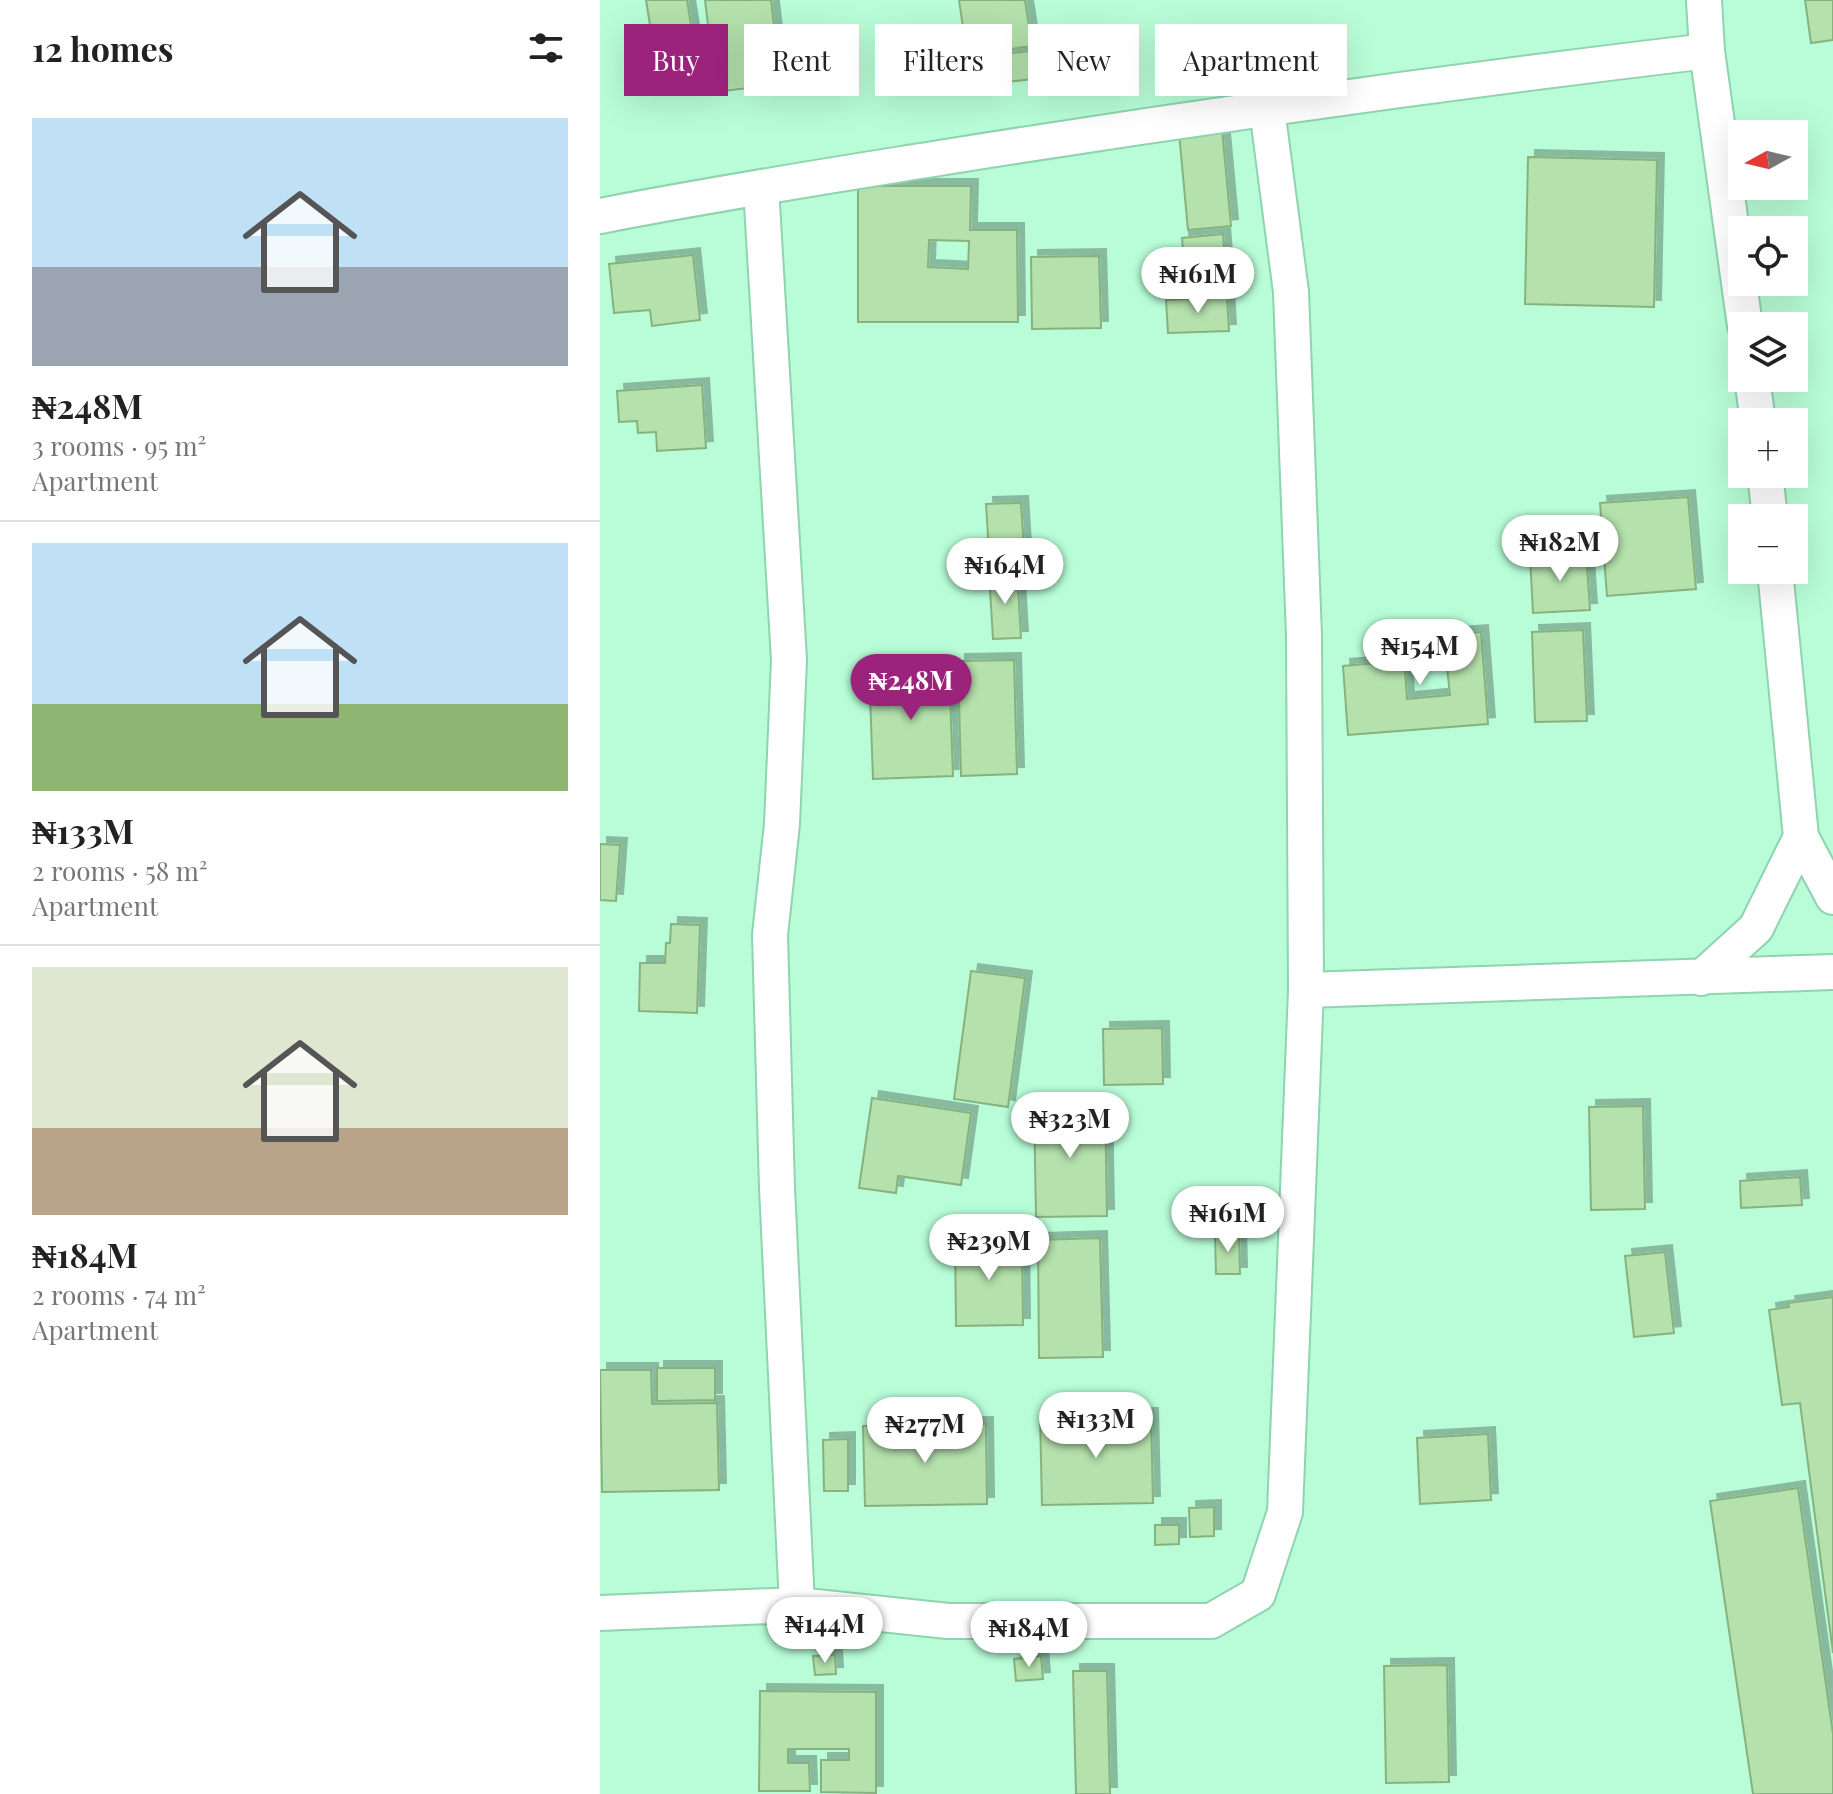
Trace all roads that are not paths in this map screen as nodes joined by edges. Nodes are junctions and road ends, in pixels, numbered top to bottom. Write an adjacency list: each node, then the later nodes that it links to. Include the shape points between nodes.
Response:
1 (1704, 0): 2 (street)
2 (1707, 51): 3 (street); 6 (street)
3 (1267, 109): 4 (street); 12 (street, via 1291,292 1304,636)
4 (761, 187): 5 (street); 13 (street, via 789,660 782,824 770,935)
5 (600, 216)
6 (1743, 312)
7 (1776, 584): 8 (street)
8 (1801, 837): 9 (street); 11 (street, via 1756,928)
9 (1833, 897)
10 (1833, 972): 11 (street)
11 (1701, 978): 12 (street)
12 (1306, 990): 13 (street, via 1285,1512 1258,1594 1211,1621 948,1621)
13 (797, 1605): 14 (street)
14 (600, 1613)

